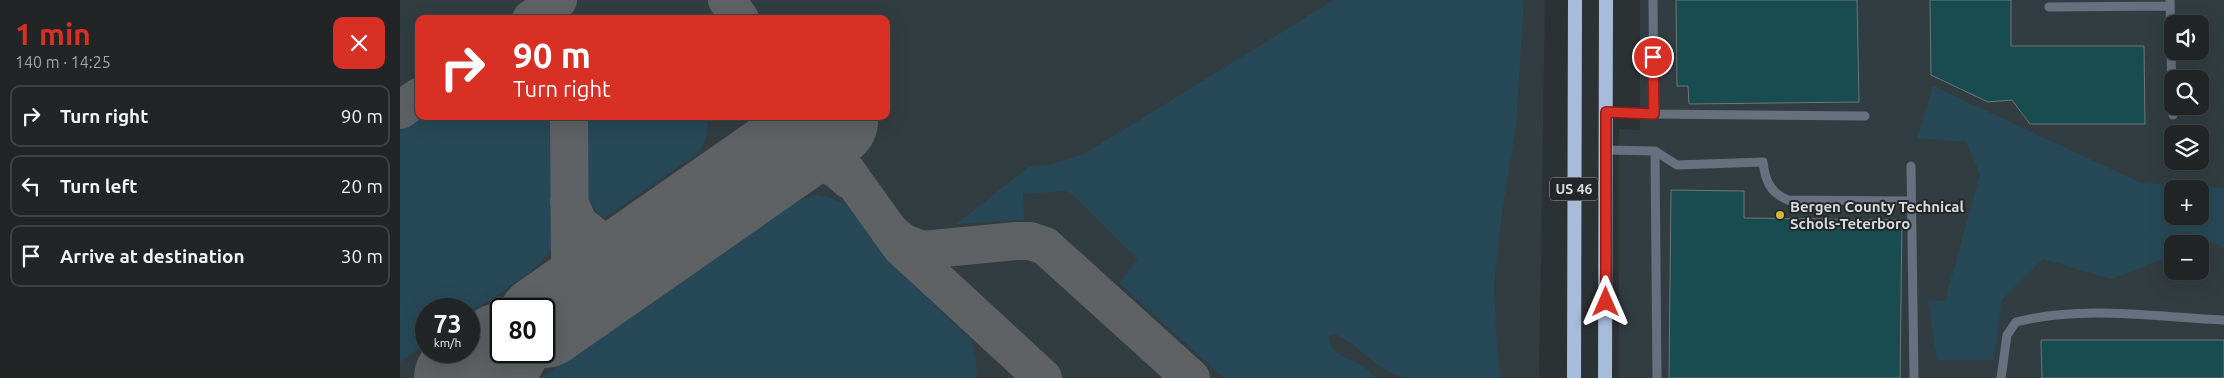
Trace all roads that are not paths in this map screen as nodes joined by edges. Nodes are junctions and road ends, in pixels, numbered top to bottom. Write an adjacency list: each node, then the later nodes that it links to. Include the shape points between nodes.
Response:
1 (1575, 0): 16 (highway, US 46)
2 (1606, 0): 8 (highway, US 46)
3 (1653, 1): 9 (lane)
4 (2131, 3): 5 (lane); 6 (lane)
5 (2170, 3): 7 (lane)
6 (2049, 7)
7 (2171, 70)
8 (1606, 112): 9 (lane); 11 (highway, US 46)
9 (1654, 114): 10 (lane)
10 (1865, 116)
11 (1606, 150): 12 (lane); 17 (highway, US 46)
12 (1655, 151): 14 (lane, via 1677,165 1763,162 1769,186 1778,196 1788,200); 18 (lane)
13 (1911, 166): 14 (lane)
14 (1911, 201): 19 (lane)
15 (2224, 320): 20 (lane, via 2080,313 2016,322 2007,335)
16 (1574, 378)
17 (1605, 378)
18 (1657, 378)
19 (1914, 378)
20 (2002, 378)

